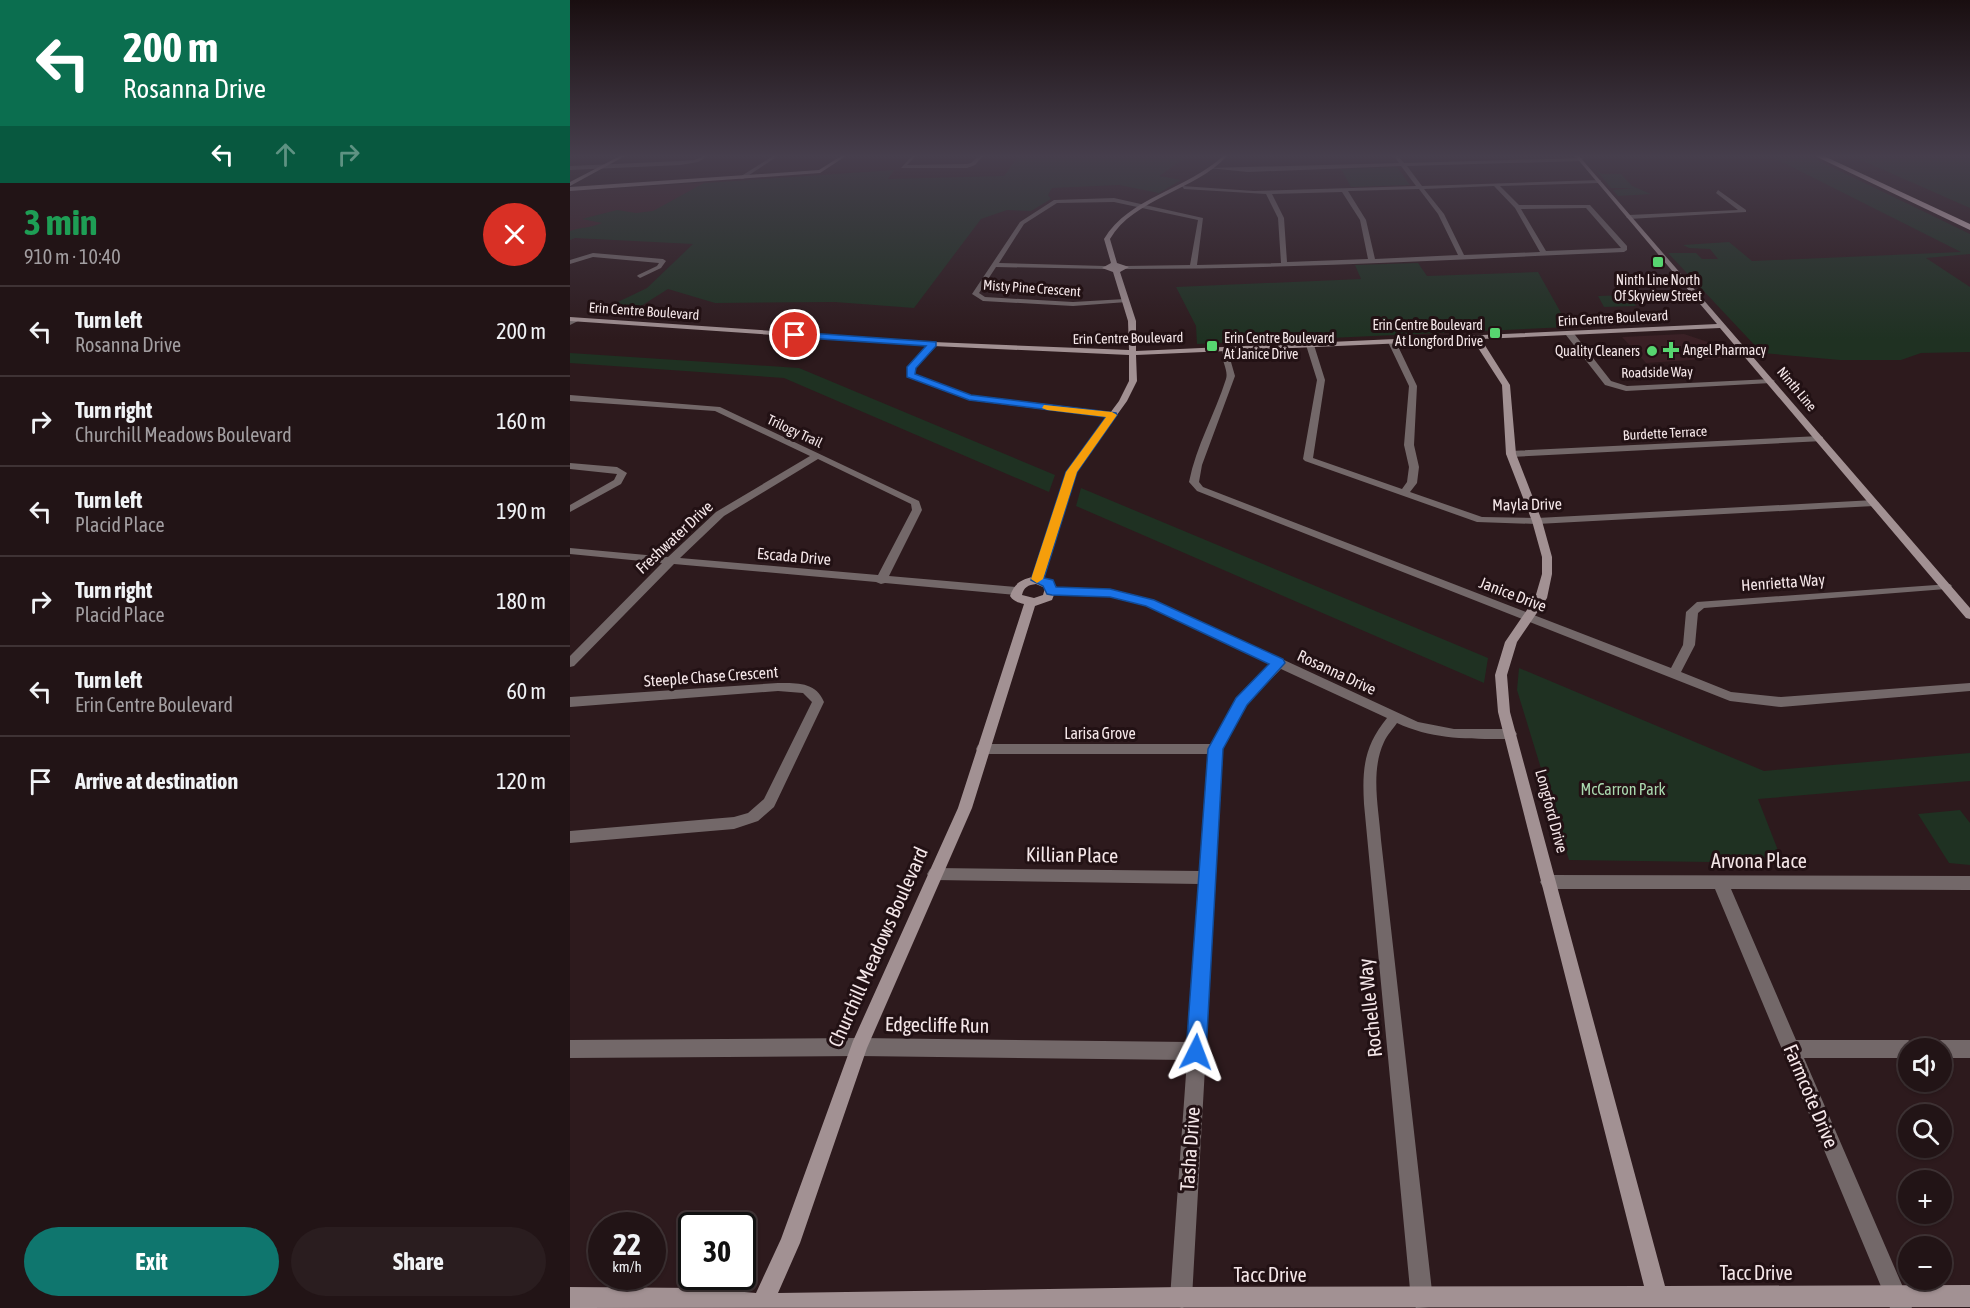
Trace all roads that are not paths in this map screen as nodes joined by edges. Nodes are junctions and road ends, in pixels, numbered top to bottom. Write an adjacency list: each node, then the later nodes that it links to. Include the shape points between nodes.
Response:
1 (1031, 217): 17 (street, Misty Pine Crescent, via 1022,223)
2 (1125, 217): 18 (street, via 1110,231 1108,246)
3 (1193, 217): 19 (street, Misty Pine Crescent, via 1201,219)
4 (1281, 217): 16 (street)
5 (1361, 217): 14 (street)
6 (1442, 217): 13 (street)
7 (1523, 217): 12 (street)
8 (1598, 217): 12 (street, via 1625,247 1618,251)
9 (1629, 217): 23 (street, Ninth Line)
10 (1949, 217): 11 (highway)
11 (1970, 227)
12 (1544, 254): 13 (street)
13 (1462, 257): 14 (street)
14 (1372, 261): 16 (street)
15 (570, 262): 20 (street, via 593,255 663,261 660,267)
16 (1284, 264): 19 (street)
17 (994, 265): 18 (street); 21 (street, Misty Pine Crescent, via 975,294 977,297 1073,304)
18 (1115, 267): 19 (street); 21 (street)
19 (1193, 267)
20 (640, 276)
21 (1125, 301): 30 (street, via 1132,321)
22 (572, 321): 27 (street, Erin Centre Boulevard)
23 (1722, 326): 24 (street, Erin Centre Boulevard); 31 (street, Ninth Line)
24 (1569, 333): 25 (street, Erin Centre Boulevard); 31 (street, Roadside Way, via 1608,383 1617,387)
25 (1476, 338): 26 (street, Erin Centre Boulevard); 35 (street, Longford Drive, via 1506,385)
26 (1392, 342): 28 (street, Erin Centre Boulevard); 38 (street, via 1413,386 1409,445 1414,467 1412,483)
27 (933, 344): 30 (street, Erin Centre Boulevard); 33 (street, via 912,367 910,375 969,397)
28 (1310, 345): 29 (street, Erin Centre Boulevard); 38 (street, Mayla Drive, via 1322,380 1308,459)
29 (1226, 349): 30 (street, Erin Centre Boulevard); 51 (street, Janice Drive, via 1231,376 1197,465 1194,482 1200,489)
30 (1134, 353): 33 (street, via 1133,381)
31 (1771, 381): 34 (street, Ninth Line)
32 (570, 398): 36 (street, Trilogy Trail, via 717,410)
33 (1112, 415): 44 (street, via 1071,472)
34 (1820, 439): 35 (street, Burdette Terrace); 39 (street, Ninth Line)
35 (1511, 454): 41 (street, Longford Drive)
36 (817, 456): 43 (street, Freshwater Drive, via 720,514); 45 (street, Trilogy Trail, via 916,503 917,510)
37 (570, 466): 40 (street, via 622,473 618,482)
38 (1403, 493): 41 (street, Mayla Drive, via 1481,520)
39 (1874, 503): 41 (street, Mayla Drive); 46 (street, Ninth Line)
40 (570, 509)
41 (1537, 521): 51 (street, Longford Drive, via 1547,557 1547,574 1541,598)
42 (570, 551): 43 (street, Escada Drive)
43 (670, 561): 45 (street, Escada Drive); 52 (street, Freshwater Drive)
44 (1037, 580): 47 (street, via 1026,582); 48 (street, via 1048,583)
45 (881, 581): 47 (street, Escada Drive)
46 (1946, 586): 50 (street, Ninth Line); 54 (street, Henrietta Way, via 1701,605 1692,612 1689,645)
47 (1016, 591): 49 (street, via 1019,599)
48 (1052, 591): 49 (street, via 1044,599); 53 (street, Rosanna Drive, via 1098,592 1143,600)
49 (1030, 602): 59 (street, Churchill Meadows Boulevard)
50 (1970, 615)
51 (1528, 618): 54 (street, Janice Drive); 58 (street, Longford Drive, via 1511,642 1501,675)
52 (570, 663)
53 (1279, 663): 57 (street, Rosanna Drive); 60 (street, Tasha Drive, via 1241,702)
54 (1674, 674): 55 (street, Janice Drive, via 1730,696 1781,702)
55 (1970, 687)
56 (570, 702): 61 (street, Steeple Chase Crescent, via 778,687 807,690 818,702 769,803 753,817 734,823)
57 (1395, 717): 58 (street, Rosanna Drive, via 1443,733); 77 (street, Rochelle Way, via 1376,742 1371,786)
58 (1510, 734): 64 (street, Longford Drive)
59 (983, 749): 60 (street, Larisa Grove); 62 (street, Churchill Meadows Boulevard, via 965,808)
60 (1216, 749): 63 (street, Tasha Drive)
61 (570, 837)
62 (935, 874): 63 (street, Killian Place); 67 (street, Churchill Meadows Boulevard)
63 (1207, 878): 73 (street, Tasha Drive)
64 (1548, 882): 66 (street, Arvona Place); 79 (street, Longford Drive)
65 (1970, 883): 66 (street, Arvona Place)
66 (1721, 884): 69 (street, Farmcote Drive)
67 (859, 1047): 68 (street, Edgecliffe Run); 73 (street, Edgecliffe Run); 80 (street, Churchill Meadows Boulevard, via 790,1243)
68 (570, 1049)
69 (1791, 1049): 70 (street); 78 (street, Farmcote Drive)
70 (1898, 1049)
71 (1952, 1049): 72 (street)
72 (1970, 1049)
73 (1196, 1052): 76 (street, Tasha Drive)
74 (1970, 1296): 78 (street, Tacc Drive)
75 (570, 1298): 80 (street, Tacc Drive, via 699,1299)
76 (1181, 1298): 77 (street, Tacc Drive); 80 (street, Tacc Drive)
77 (1422, 1300): 79 (street, Tacc Drive)
78 (1898, 1302): 79 (street, Tacc Drive)
79 (1659, 1303)
80 (761, 1306)

